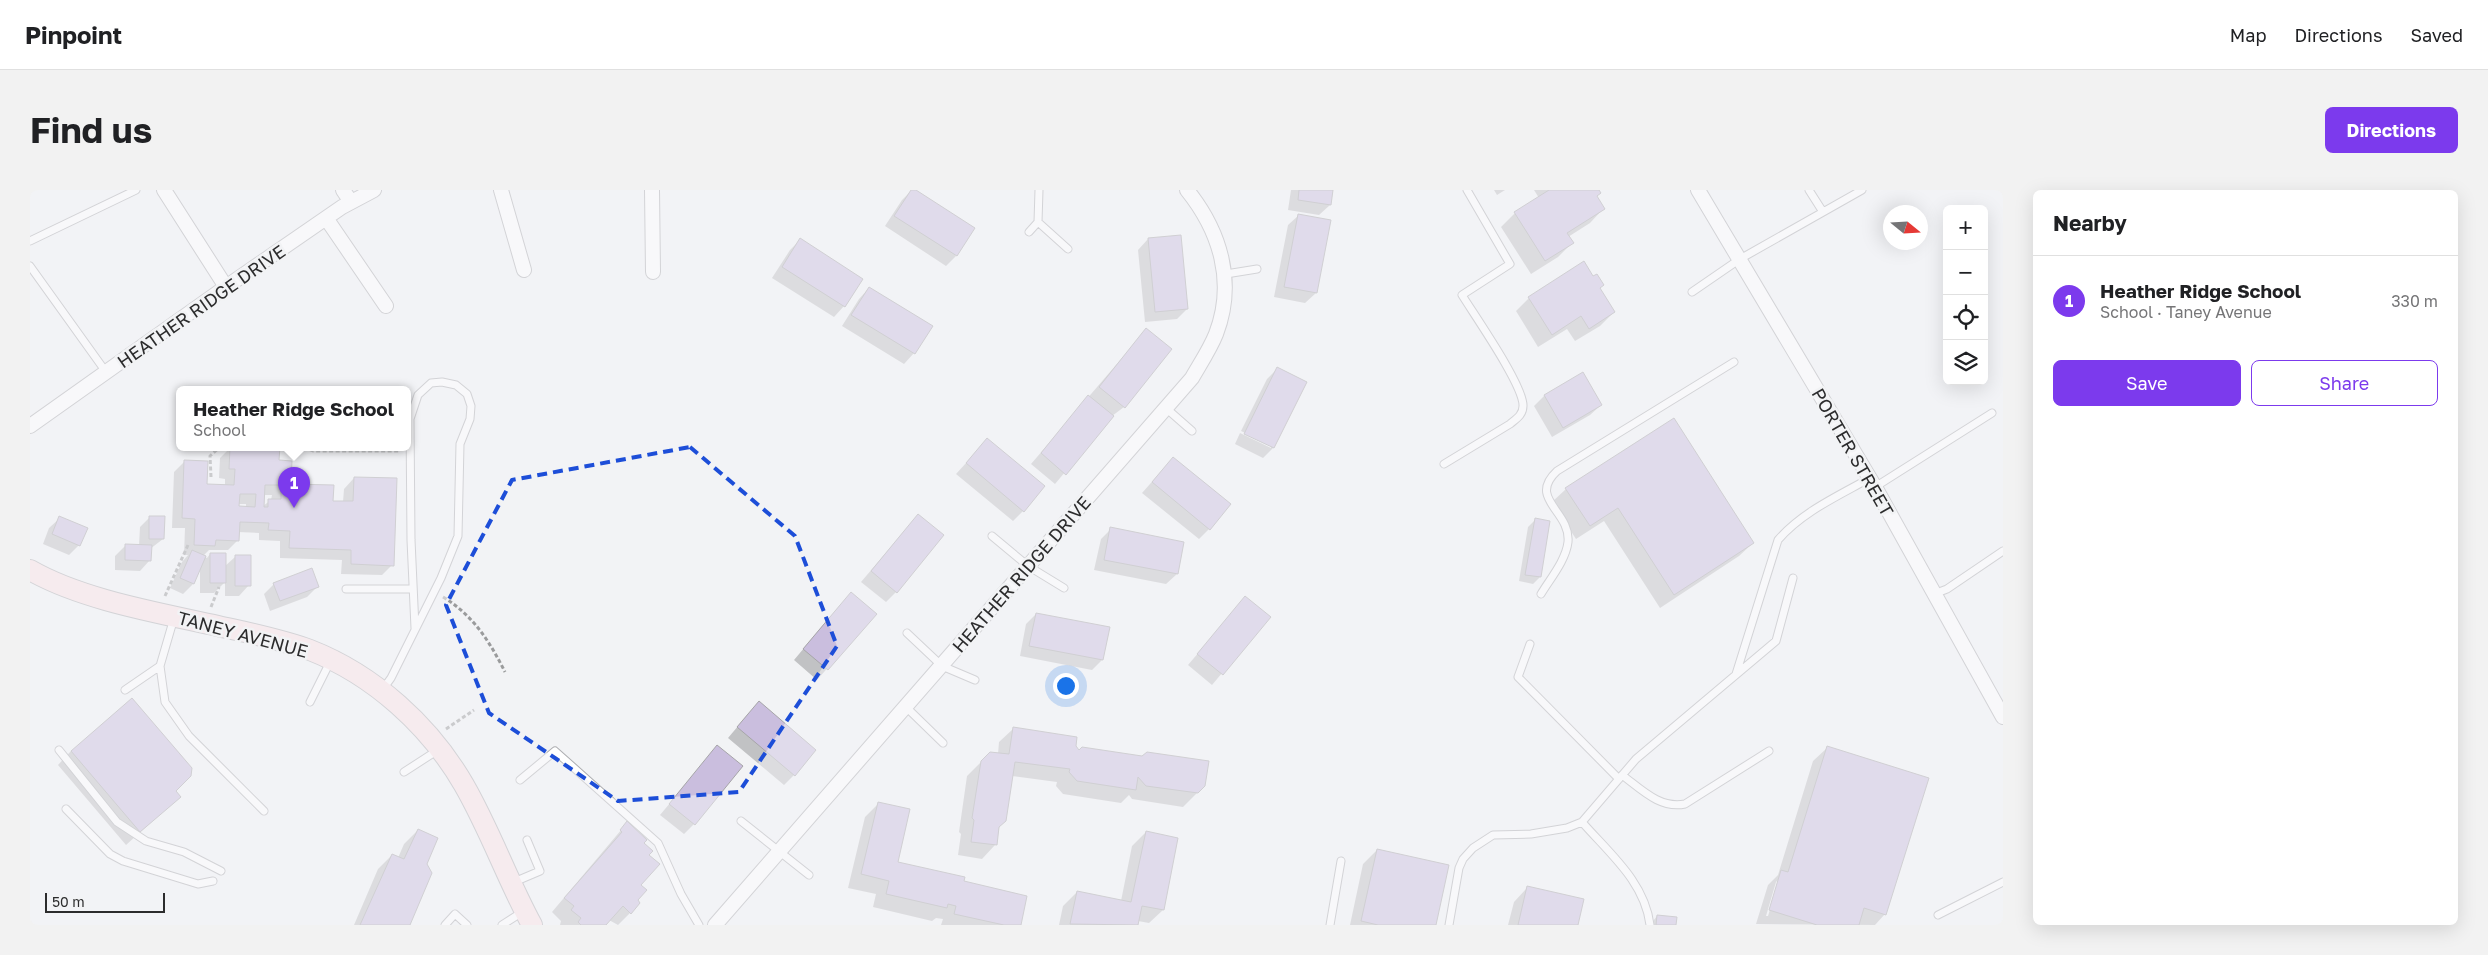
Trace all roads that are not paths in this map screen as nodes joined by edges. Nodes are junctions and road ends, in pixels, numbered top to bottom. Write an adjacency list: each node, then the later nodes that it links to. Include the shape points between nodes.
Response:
1 (136, 190): 18 (lane)
2 (164, 190): 26 (street)
3 (342, 190): 13 (street)
4 (374, 190): 13 (street, HEATHER RIDGE DRIVE)
5 (501, 190): 23 (street)
6 (652, 190): 24 (street)
7 (1040, 190): 16 (lane)
8 (1187, 190): 25 (street, HEATHER RIDGE DRIVE, via 1214,230)
9 (1467, 190): 37 (lane, via 1510,264 1462,295 1522,395 1523,409 1510,424)
10 (1698, 190): 20 (street, PORTER STREET)
11 (1808, 190): 14 (lane)
12 (1862, 190): 14 (lane)
13 (351, 202): 15 (street, HEATHER RIDGE DRIVE)
14 (1823, 212): 20 (lane)
15 (326, 218): 26 (street, HEATHER RIDGE DRIVE); 28 (street)
16 (1038, 222): 17 (lane); 19 (lane)
17 (1029, 232)
18 (30, 241)
19 (1068, 249)
20 (1740, 259): 27 (lane); 38 (street, PORTER STREET)
21 (30, 266): 30 (lane)
22 (1257, 269): 25 (lane)
23 (524, 270)
24 (653, 272)
25 (1226, 274): 31 (street, HEATHER RIDGE DRIVE, via 1224,307 1216,334 1192,378)
26 (226, 287): 30 (street, HEATHER RIDGE DRIVE)
27 (1692, 292)
28 (386, 306)
29 (1734, 362): 47 (lane, via 1550,477 1546,493 1566,524 1568,541)
30 (106, 372): 34 (street, HEATHER RIDGE DRIVE)
31 (1167, 408): 35 (lane); 41 (street, HEATHER RIDGE DRIVE)
32 (1992, 412): 38 (lane)
33 (411, 416): 50 (lane, via 418,395 431,383 456,385 467,394 471,406 470,420 460,444 458,536 441,578)
34 (30, 426)
35 (1192, 431)
36 (411, 451): 46 (lane)
37 (1444, 464)
38 (1873, 483): 48 (street, PORTER STREET); 56 (lane, via 1820,506 1790,526 1778,540)
39 (992, 536): 41 (lane)
40 (2003, 551): 48 (lane, via 1947,589)
41 (1028, 566): 44 (lane); 55 (street, HEATHER RIDGE DRIVE)
42 (30, 570): 49 (street, TANEY AVENUE, via 106,599)
43 (1793, 578): 56 (lane, via 1776,641)
44 (1064, 588)
45 (346, 589): 46 (lane)
46 (413, 589): 50 (lane)
47 (1542, 594)
48 (1934, 594): 62 (street, PORTER STREET)
49 (175, 616): 53 (street, TANEY AVENUE, via 273,638); 54 (lane)
50 (414, 628): 59 (lane, via 391,678)
51 (907, 633): 55 (lane)
52 (1530, 644): 68 (lane, via 1518,677)
53 (331, 660): 59 (street, TANEY AVENUE); 60 (lane)
54 (160, 666): 58 (lane); 71 (lane, via 165,702 189,736)
55 (942, 666): 57 (lane); 61 (street, HEATHER RIDGE DRIVE)
56 (1736, 674): 68 (lane, via 1636,759)
57 (975, 680)
58 (125, 690)
59 (381, 691): 64 (street, TANEY AVENUE, via 415,720)
60 (310, 702)
61 (906, 707): 63 (lane); 75 (street, HEATHER RIDGE DRIVE)
62 (2003, 717)
63 (943, 744)
64 (440, 749): 67 (lane); 81 (street, TANEY AVENUE, via 464,785)
65 (59, 750): 77 (lane, via 117,822 146,841 184,852)
66 (1768, 751): 68 (lane, via 1685,804 1661,803)
67 (404, 772)
68 (1620, 777): 73 (lane)
69 (520, 780): 87 (lane, via 555,751 658,843)
70 (66, 809): 79 (lane, via 110,854 123,861 191,883)
71 (264, 811)
72 (741, 821): 75 (lane)
73 (1582, 822): 90 (lane, via 1567,828 1531,834 1493,835 1485,839 1459,868); 91 (lane, via 1635,882)
74 (527, 840): 81 (lane, via 540,871)
75 (779, 852): 78 (lane); 88 (street, HEATHER RIDGE DRIVE)
76 (1341, 861): 89 (lane)
77 (221, 871)
78 (809, 875)
79 (213, 881)
80 (2003, 882): 82 (lane)
81 (511, 883): 83 (street, TANEY AVENUE)
82 (1938, 914)
83 (528, 918): 86 (lane)
84 (446, 925): 85 (lane, via 455,914)
85 (467, 925)
86 (502, 925)
87 (699, 925)
88 (715, 925)
89 (1330, 925)
90 (1448, 925)
91 (1650, 925)

